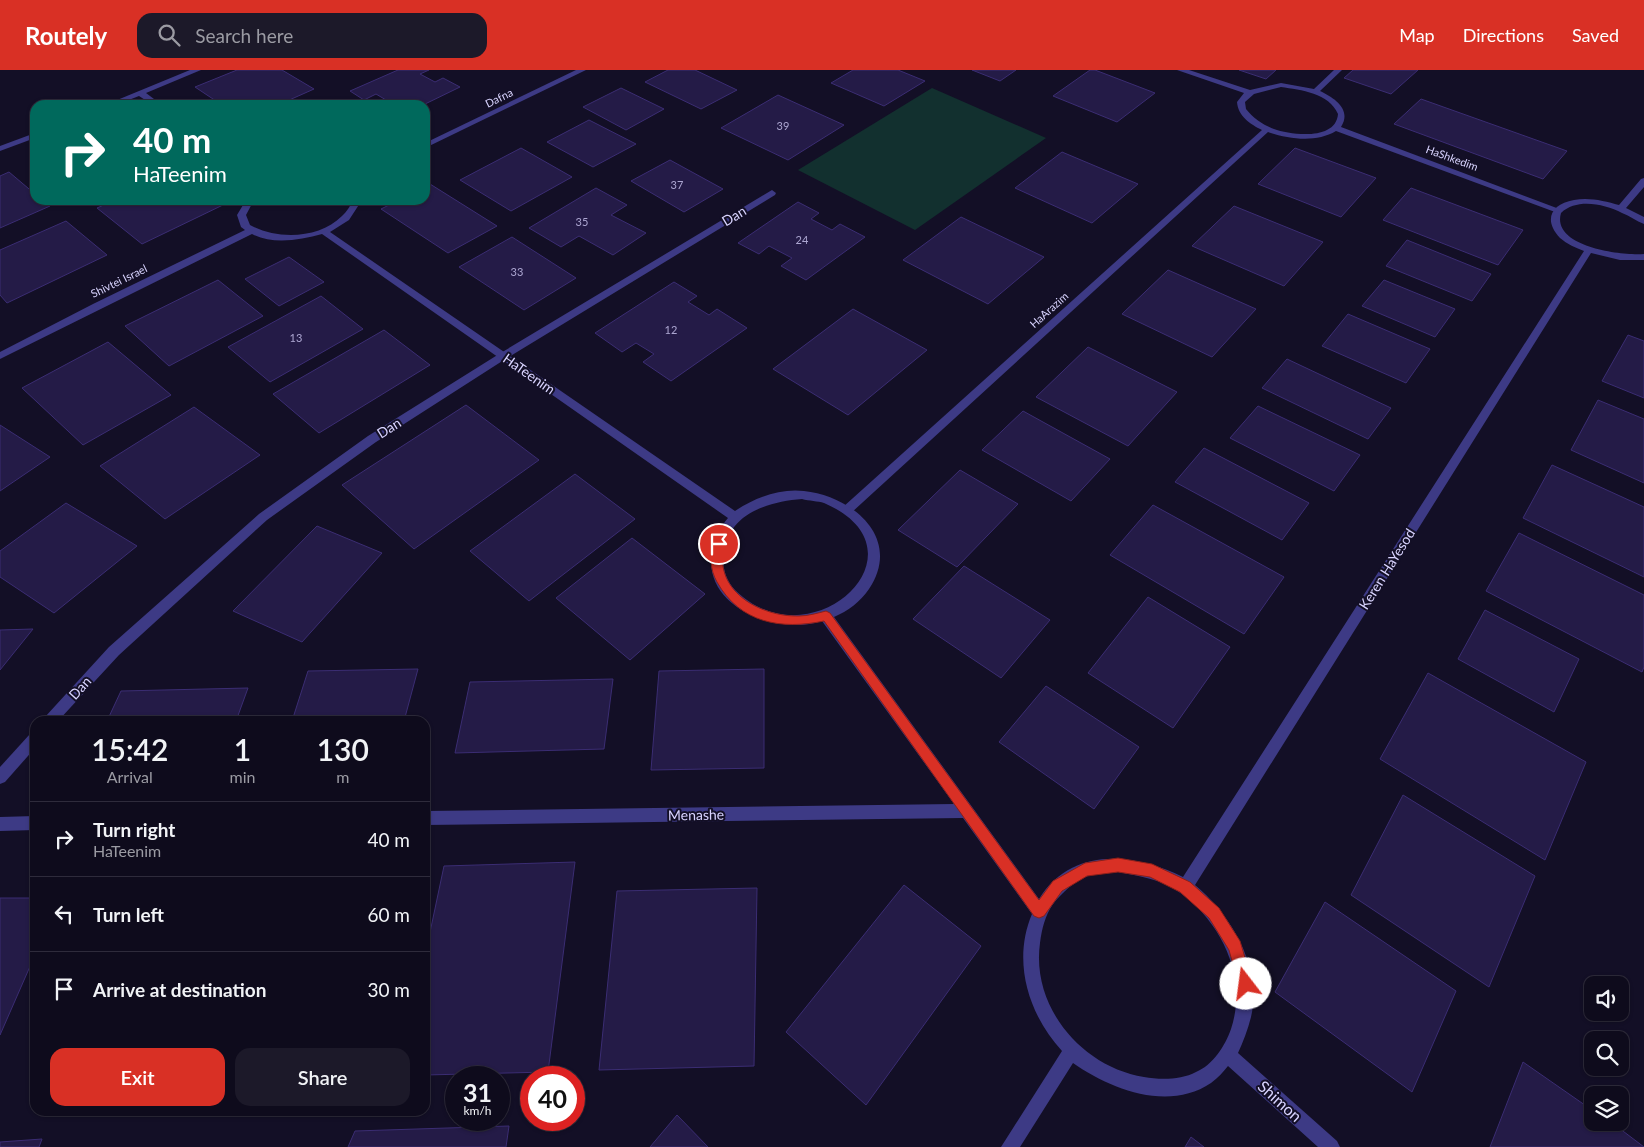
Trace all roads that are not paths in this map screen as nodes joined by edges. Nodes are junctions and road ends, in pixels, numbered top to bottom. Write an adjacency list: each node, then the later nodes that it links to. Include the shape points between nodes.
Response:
1 (197, 70): 7 (street)
2 (582, 70): 13 (street, Dafna)
3 (1181, 70): 5 (street)
4 (1338, 70): 6 (street)
5 (1248, 92): 6 (street, via 1281,85); 11 (street, via 1242,99 1241,108 1248,117)
6 (1315, 92): 10 (street, via 1335,103 1342,112 1343,121)
7 (140, 93): 8 (street); 9 (street)
8 (122, 100)
9 (150, 100)
10 (1338, 128): 11 (street, via 1320,136 1285,134); 20 (street, HaShkedim)
11 (1267, 129): 28 (street, HaArazim)
12 (30, 137): 14 (street)
13 (430, 144)
14 (0, 149)
15 (1644, 181): 19 (street)
16 (772, 193): 27 (street, Dan)
17 (247, 205): 22 (street, via 242,213 243,223)
18 (356, 205): 23 (street, via 340,222)
19 (1621, 209): 20 (street, via 1584,202); 21 (street)
20 (1558, 210): 24 (street, via 1554,216 1556,225 1563,234)
21 (1644, 221)
22 (250, 231): 23 (street, via 274,239); 26 (street, Shivtei Israel)
23 (323, 231): 27 (street, HaTeenim)
24 (1588, 250): 25 (street, via 1622,259); 38 (street, Keren HaYesod)
25 (1644, 257)
26 (0, 356)
27 (503, 356): 29 (street, HaTeenim); 31 (street, Dan, via 372,439 263,517 114,651)
28 (847, 510): 29 (street, via 826,499 802,495 777,497); 30 (street, via 864,525 874,544 875,565 866,586 850,604)
29 (735, 517): 30 (street, via 722,535 716,554 719,575 730,594 749,609 773,618 800,621)
30 (826, 616): 34 (street)
31 (55, 716)
32 (30, 744): 33 (street)
33 (0, 777)
34 (967, 812): 35 (street, Menashe); 39 (street)
35 (430, 818)
36 (30, 823): 37 (street)
37 (0, 824)
38 (1185, 887): 39 (street, via 1152,870 1118,865 1085,870 1058,886); 41 (street, via 1214,913 1235,946 1246,984 1244,1022)
39 (1039, 911): 40 (street, via 1029,944 1032,981 1046,1018)
40 (1071, 1051): 41 (street, via 1102,1074 1138,1086 1173,1088 1205,1077); 42 (street)
41 (1228, 1055): 43 (street, Shimon)
42 (1010, 1147)
43 (1331, 1147)

